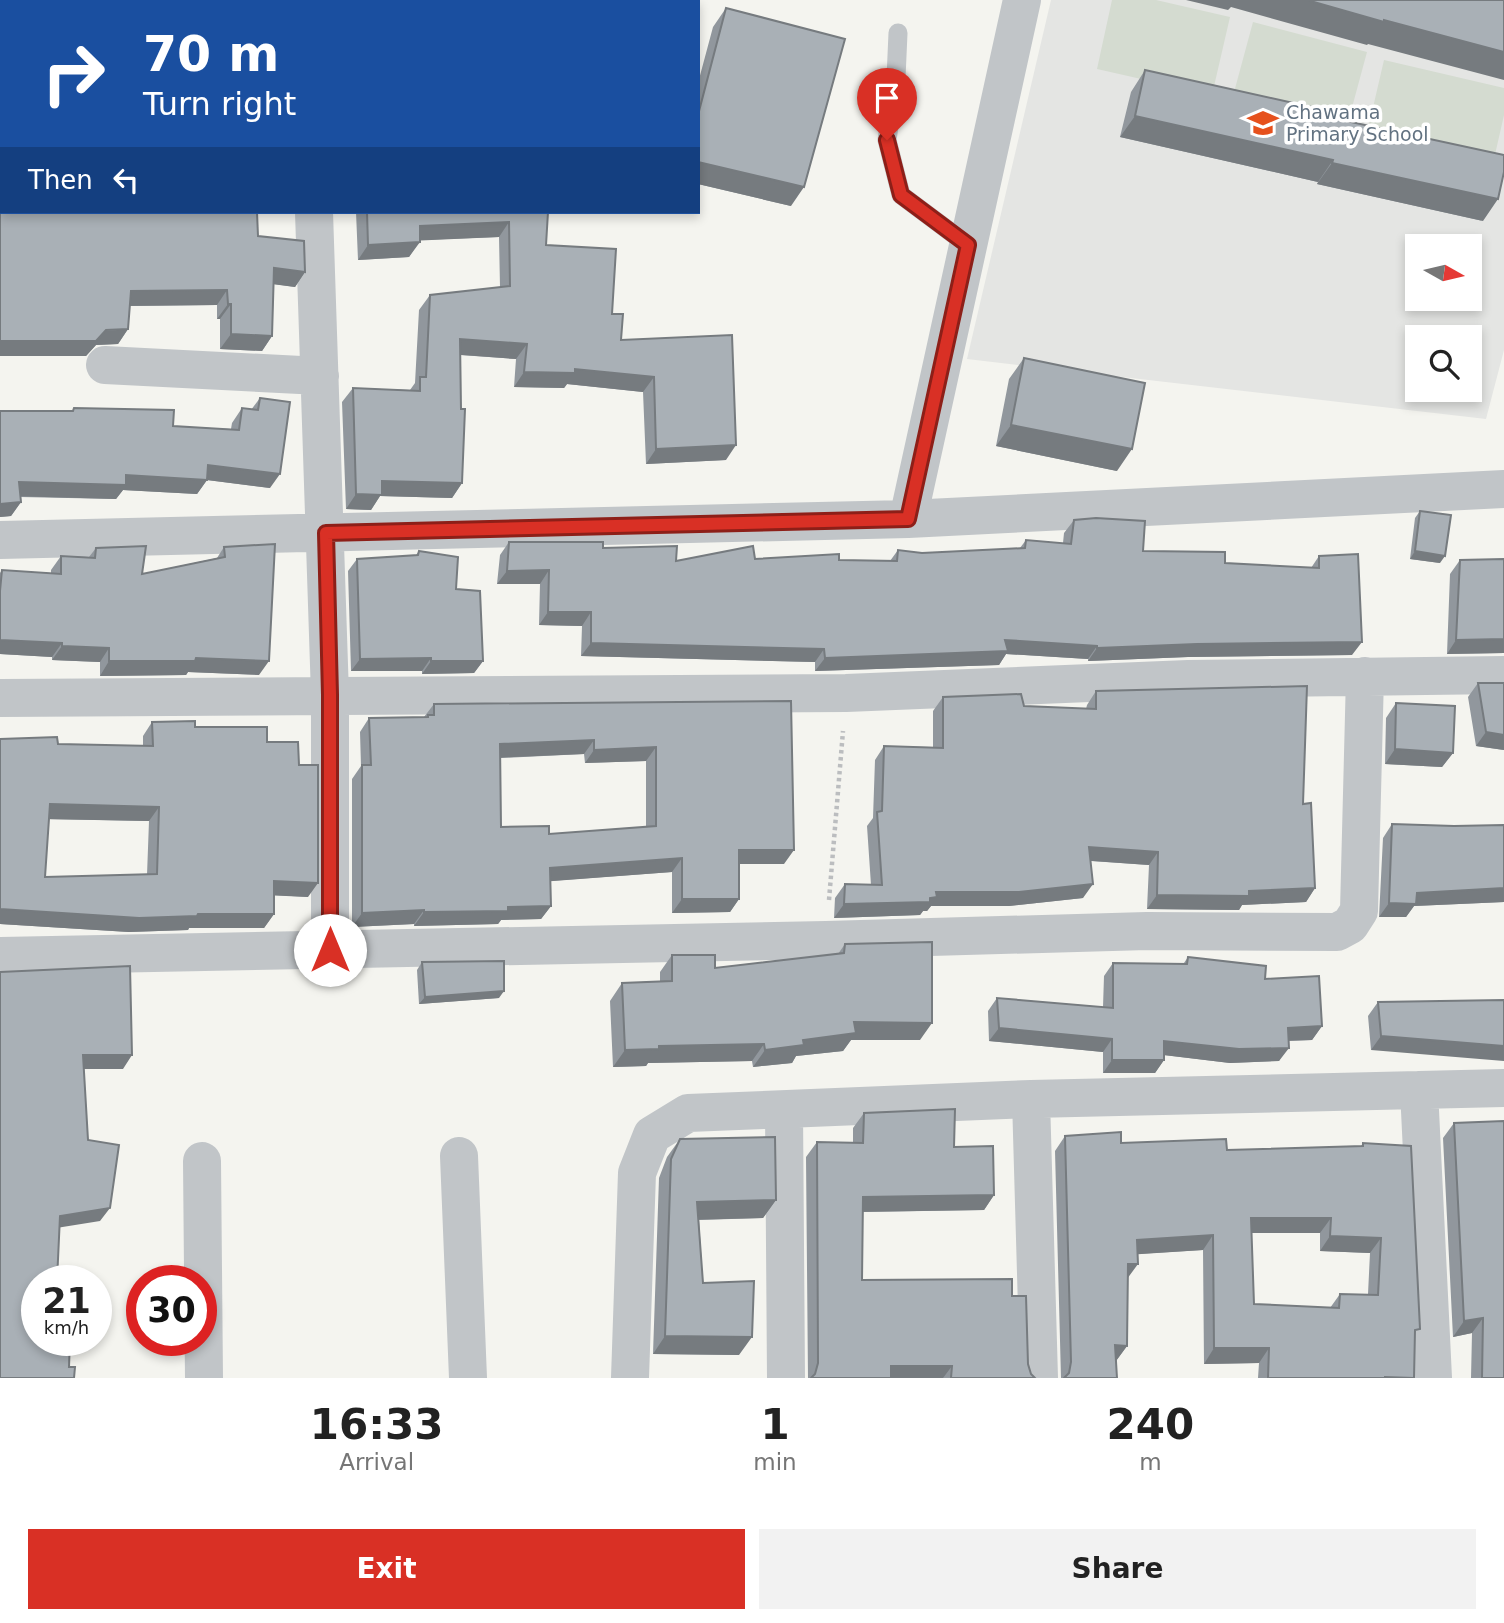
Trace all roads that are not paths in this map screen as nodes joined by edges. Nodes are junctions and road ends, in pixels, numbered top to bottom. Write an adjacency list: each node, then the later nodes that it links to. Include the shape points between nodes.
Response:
1 (1022, 0): 4 (street)
2 (898, 33): 4 (lane, via 887,140 901,195)
3 (314, 214): 6 (street)
4 (968, 245): 8 (street)
5 (105, 365): 6 (street)
6 (320, 376): 9 (street)
7 (1504, 489): 8 (street)
8 (908, 519): 9 (street)
9 (326, 533): 10 (street); 13 (street)
10 (0, 540)
11 (1504, 675): 12 (street)
12 (1365, 676): 13 (street, via 846,693); 15 (street, via 1359,911 1350,925 1337,932 1147,931)
13 (330, 695): 14 (street); 15 (street)
14 (0, 698)
15 (330, 950): 16 (street)
16 (0, 956)
17 (1504, 1088): 18 (street)
18 (1419, 1090): 19 (street); 28 (street)
19 (1031, 1099): 20 (street); 27 (street)
20 (785, 1110): 25 (street, via 688,1114 652,1135 637,1173); 26 (street)
21 (459, 1156): 24 (street)
22 (202, 1161): 23 (street)
23 (204, 1378)
24 (468, 1378)
25 (630, 1378)
26 (786, 1378)
27 (1039, 1378)
28 (1433, 1378)

